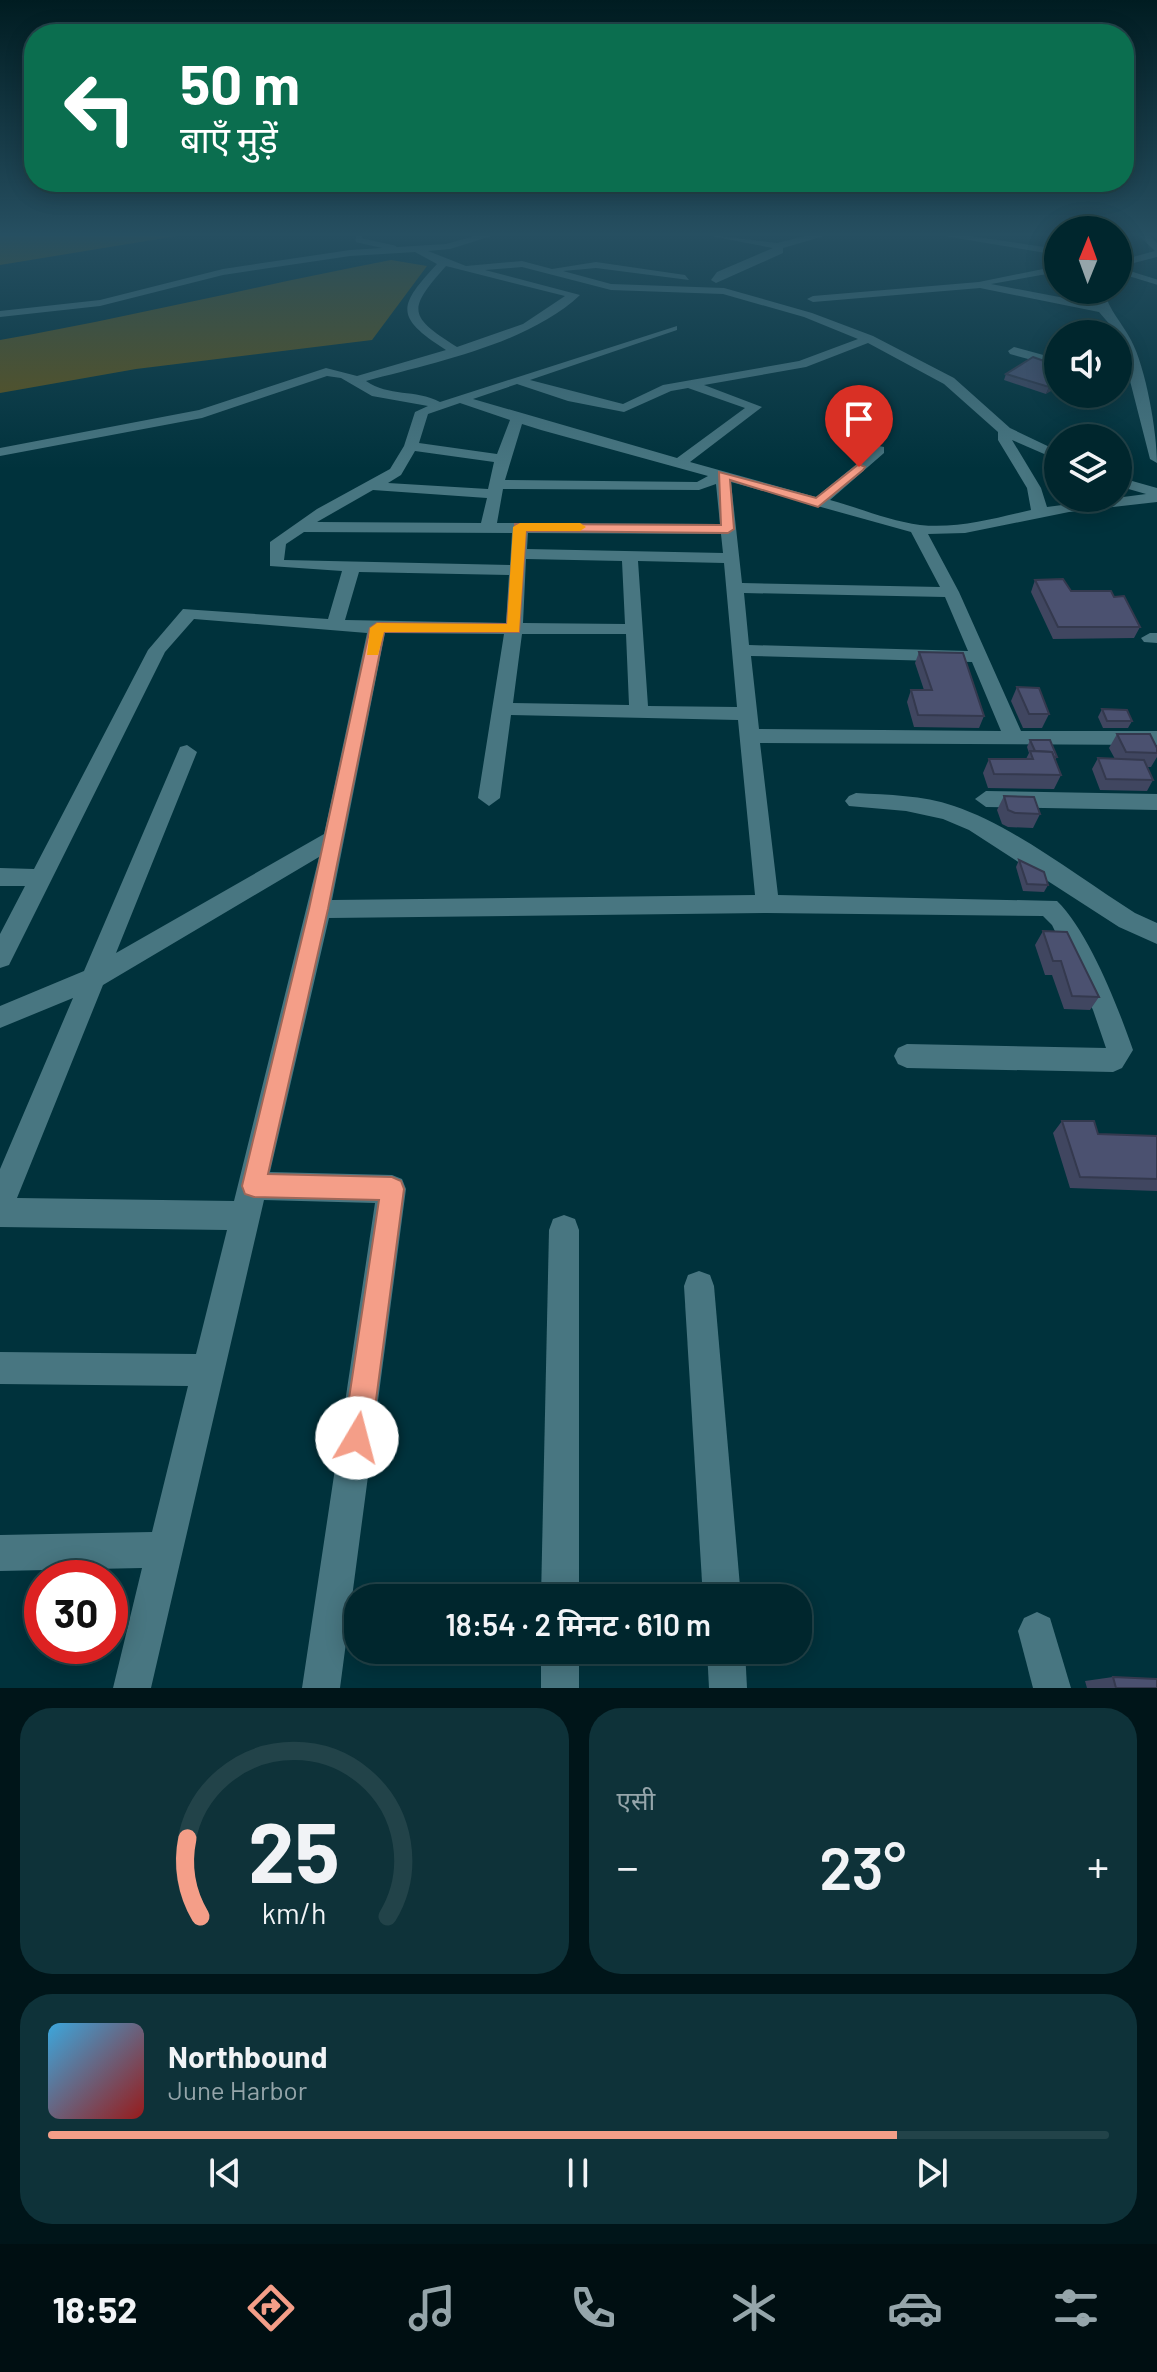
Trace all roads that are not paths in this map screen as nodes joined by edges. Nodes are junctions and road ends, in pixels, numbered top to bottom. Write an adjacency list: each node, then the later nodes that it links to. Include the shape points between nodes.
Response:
1 (24, 312): 6 (street)
2 (412, 312): 9 (street, via 425,332)
3 (549, 312): 9 (street, via 527,326)
4 (797, 312): 8 (street)
5 (1105, 312): 16 (street, via 1126,341)
6 (0, 314)
7 (673, 328): 13 (street)
8 (869, 339): 14 (street, via 802,364); 20 (street, via 949,381)
9 (454, 350): 12 (street)
10 (1014, 351): 11 (street)
11 (1044, 359)
12 (359, 379): 18 (street, via 380,395 422,396); 24 (street, via 326,372 202,414)
13 (519, 381): 14 (street, via 619,408); 17 (street)
14 (686, 383): 27 (street, via 755,407)
15 (1132, 383): 16 (street)
16 (1139, 385): 26 (street)
17 (463, 400): 18 (street); 19 (street)
18 (439, 407): 21 (street, via 422,412)
19 (517, 418): 25 (street); 27 (street)
20 (1005, 431): 22 (street); 34 (street, via 1039,500)
21 (411, 446): 25 (street); 29 (street, via 396,472)
22 (1044, 449)
23 (879, 450): 33 (street)
24 (0, 452)
25 (502, 459): 31 (street)
26 (1157, 459)
27 (681, 462): 28 (street)
28 (723, 475): 31 (street, via 699,486); 33 (street); 38 (street)
29 (373, 486): 31 (street); 35 (street)
30 (1132, 486): 32 (street)
31 (496, 489): 37 (street)
32 (1157, 495): 34 (street)
33 (818, 503): 39 (street)
34 (1039, 513): 39 (street, via 989,527)
35 (300, 527): 37 (street); 43 (street, via 278,542 276,563)
36 (520, 527): 37 (street); 38 (street); 42 (street)
37 (488, 528)
38 (728, 529): 41 (street)
39 (917, 529): 45 (street)
40 (630, 556): 41 (street); 42 (street); 49 (street)
41 (731, 558): 44 (street)
42 (518, 562): 43 (street); 48 (street)
43 (351, 569): 46 (street)
44 (734, 588): 45 (street); 50 (street)
45 (951, 592): 51 (street)
46 (335, 624): 47 (street); 65 (street, via 254,621 207,612 189,613 177,623 157,650)
47 (377, 628): 48 (street); 63 (street)
48 (514, 629): 49 (street); 52 (street)
49 (634, 629): 53 (street)
50 (740, 650): 51 (street); 54 (street)
51 (979, 657): 56 (street)
52 (502, 709): 53 (street); 59 (street)
53 (639, 712): 54 (street)
54 (747, 714): 55 (street)
55 (749, 736): 56 (street); 66 (street)
56 (1014, 737): 57 (street)
57 (1157, 738)
58 (187, 752): 70 (street)
59 (489, 798)
60 (986, 799): 62 (street)
61 (856, 801): 68 (street, via 906,803 977,824)
62 (1157, 802)
63 (334, 838): 67 (street); 70 (street)
64 (0, 877): 65 (street)
65 (40, 878): 69 (street)
66 (767, 904): 67 (street); 72 (street, via 1049,907 1061,919 1120,1050 1113,1060)
67 (319, 909): 73 (street)
68 (1157, 934)
69 (0, 958)
70 (95, 977): 71 (street); 74 (street)
71 (0, 1017)
72 (907, 1056)
73 (254, 1186): 76 (street); 89 (street, via 392,1189)
74 (0, 1203)
75 (0, 1212): 76 (street)
76 (247, 1216): 80 (street)
77 (564, 1230): 83 (street)
78 (699, 1286): 84 (street)
79 (0, 1368): 80 (street)
80 (206, 1370): 81 (street)
81 (165, 1550): 82 (street); 88 (street)
82 (0, 1553)
83 (560, 1584)
84 (721, 1584)
85 (1037, 1631): 92 (street)
86 (560, 1664): 90 (street)
87 (727, 1664): 91 (street)
88 (132, 1688)
89 (321, 1688)
90 (560, 1688)
91 (728, 1688)
92 (1052, 1688)

